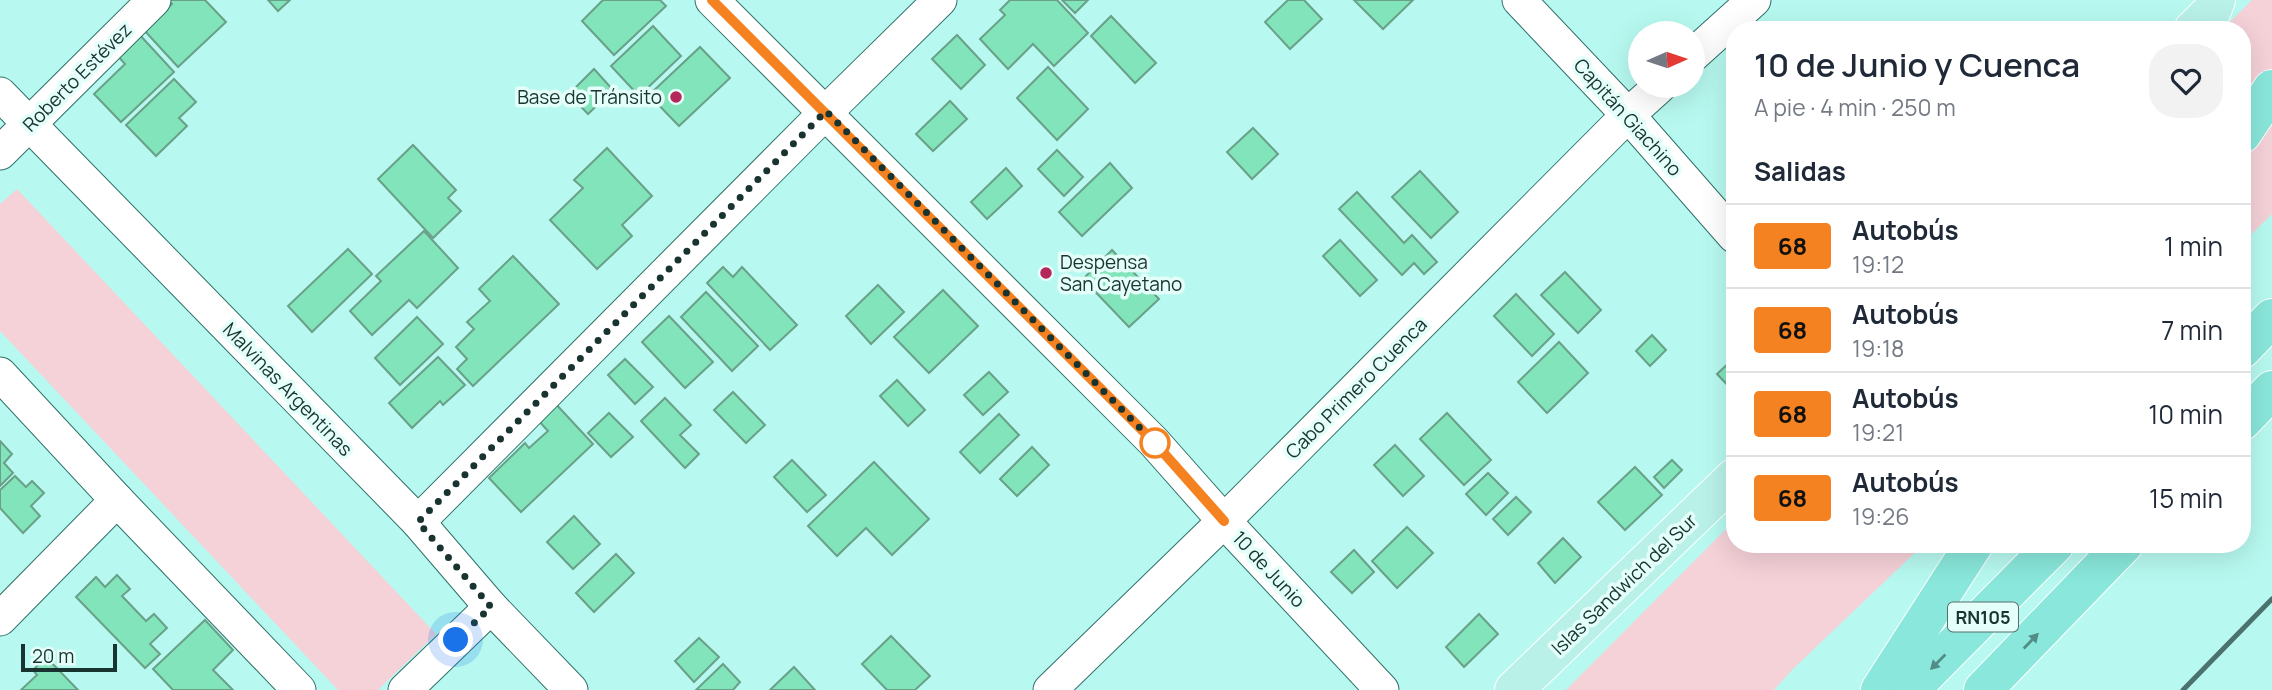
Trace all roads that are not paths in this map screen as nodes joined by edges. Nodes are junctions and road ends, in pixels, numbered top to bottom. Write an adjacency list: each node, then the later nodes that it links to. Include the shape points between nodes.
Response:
1 (154, 0): 17 (street, Roberto Estévez)
2 (712, 0): 14 (street, 10 de Junio)
3 (940, 0): 14 (street)
4 (1519, 0): 15 (street, Capitán Giachino)
5 (1754, 0): 7 (street)
6 (2216, 0): 8 (main road)
7 (1731, 21)
8 (2202, 21)
9 (1726, 25): 10 (street)
10 (1705, 44)
11 (2272, 89): 16 (highway)
12 (0, 94): 17 (street, Malvinas Argentinas)
13 (1647, 98): 15 (street, Cabo Primero Cuenca)
14 (826, 111): 27 (street, 10 de Junio, via 1154,442); 28 (street)
15 (1628, 115): 19 (street, Capitán Giachino); 27 (street, Cabo Primero Cuenca)
16 (2251, 120)
17 (30, 125): 18 (street, Roberto Estévez); 28 (street, Malvinas Argentinas)
18 (0, 153)
19 (1726, 227)
20 (2272, 317): 21 (highway)
21 (2251, 339)
22 (0, 374): 26 (street)
23 (2272, 390): 24 (highway)
24 (2251, 412)
25 (1726, 486): 39 (main road, Islas Sandwich del Sur)
26 (117, 500): 33 (street); 34 (street)
27 (1224, 521): 37 (street, Cabo Primero Cuenca); 38 (street, 10 de Junio)
28 (418, 522): 32 (street, Malvinas Argentinas)
29 (1968, 553): 40 (highway)
30 (2046, 553): 41 (highway, RN105, one-way to 41)
31 (2115, 553): 42 (highway, RN105, one-way to 31)
32 (491, 607): 35 (street); 36 (street, Malvinas Argentinas)
33 (0, 619)
34 (299, 690)
35 (405, 690)
36 (571, 690)
37 (1051, 690)
38 (1382, 690)
39 (1514, 690)
40 (1880, 690)
41 (1910, 690)
42 (1983, 690)

